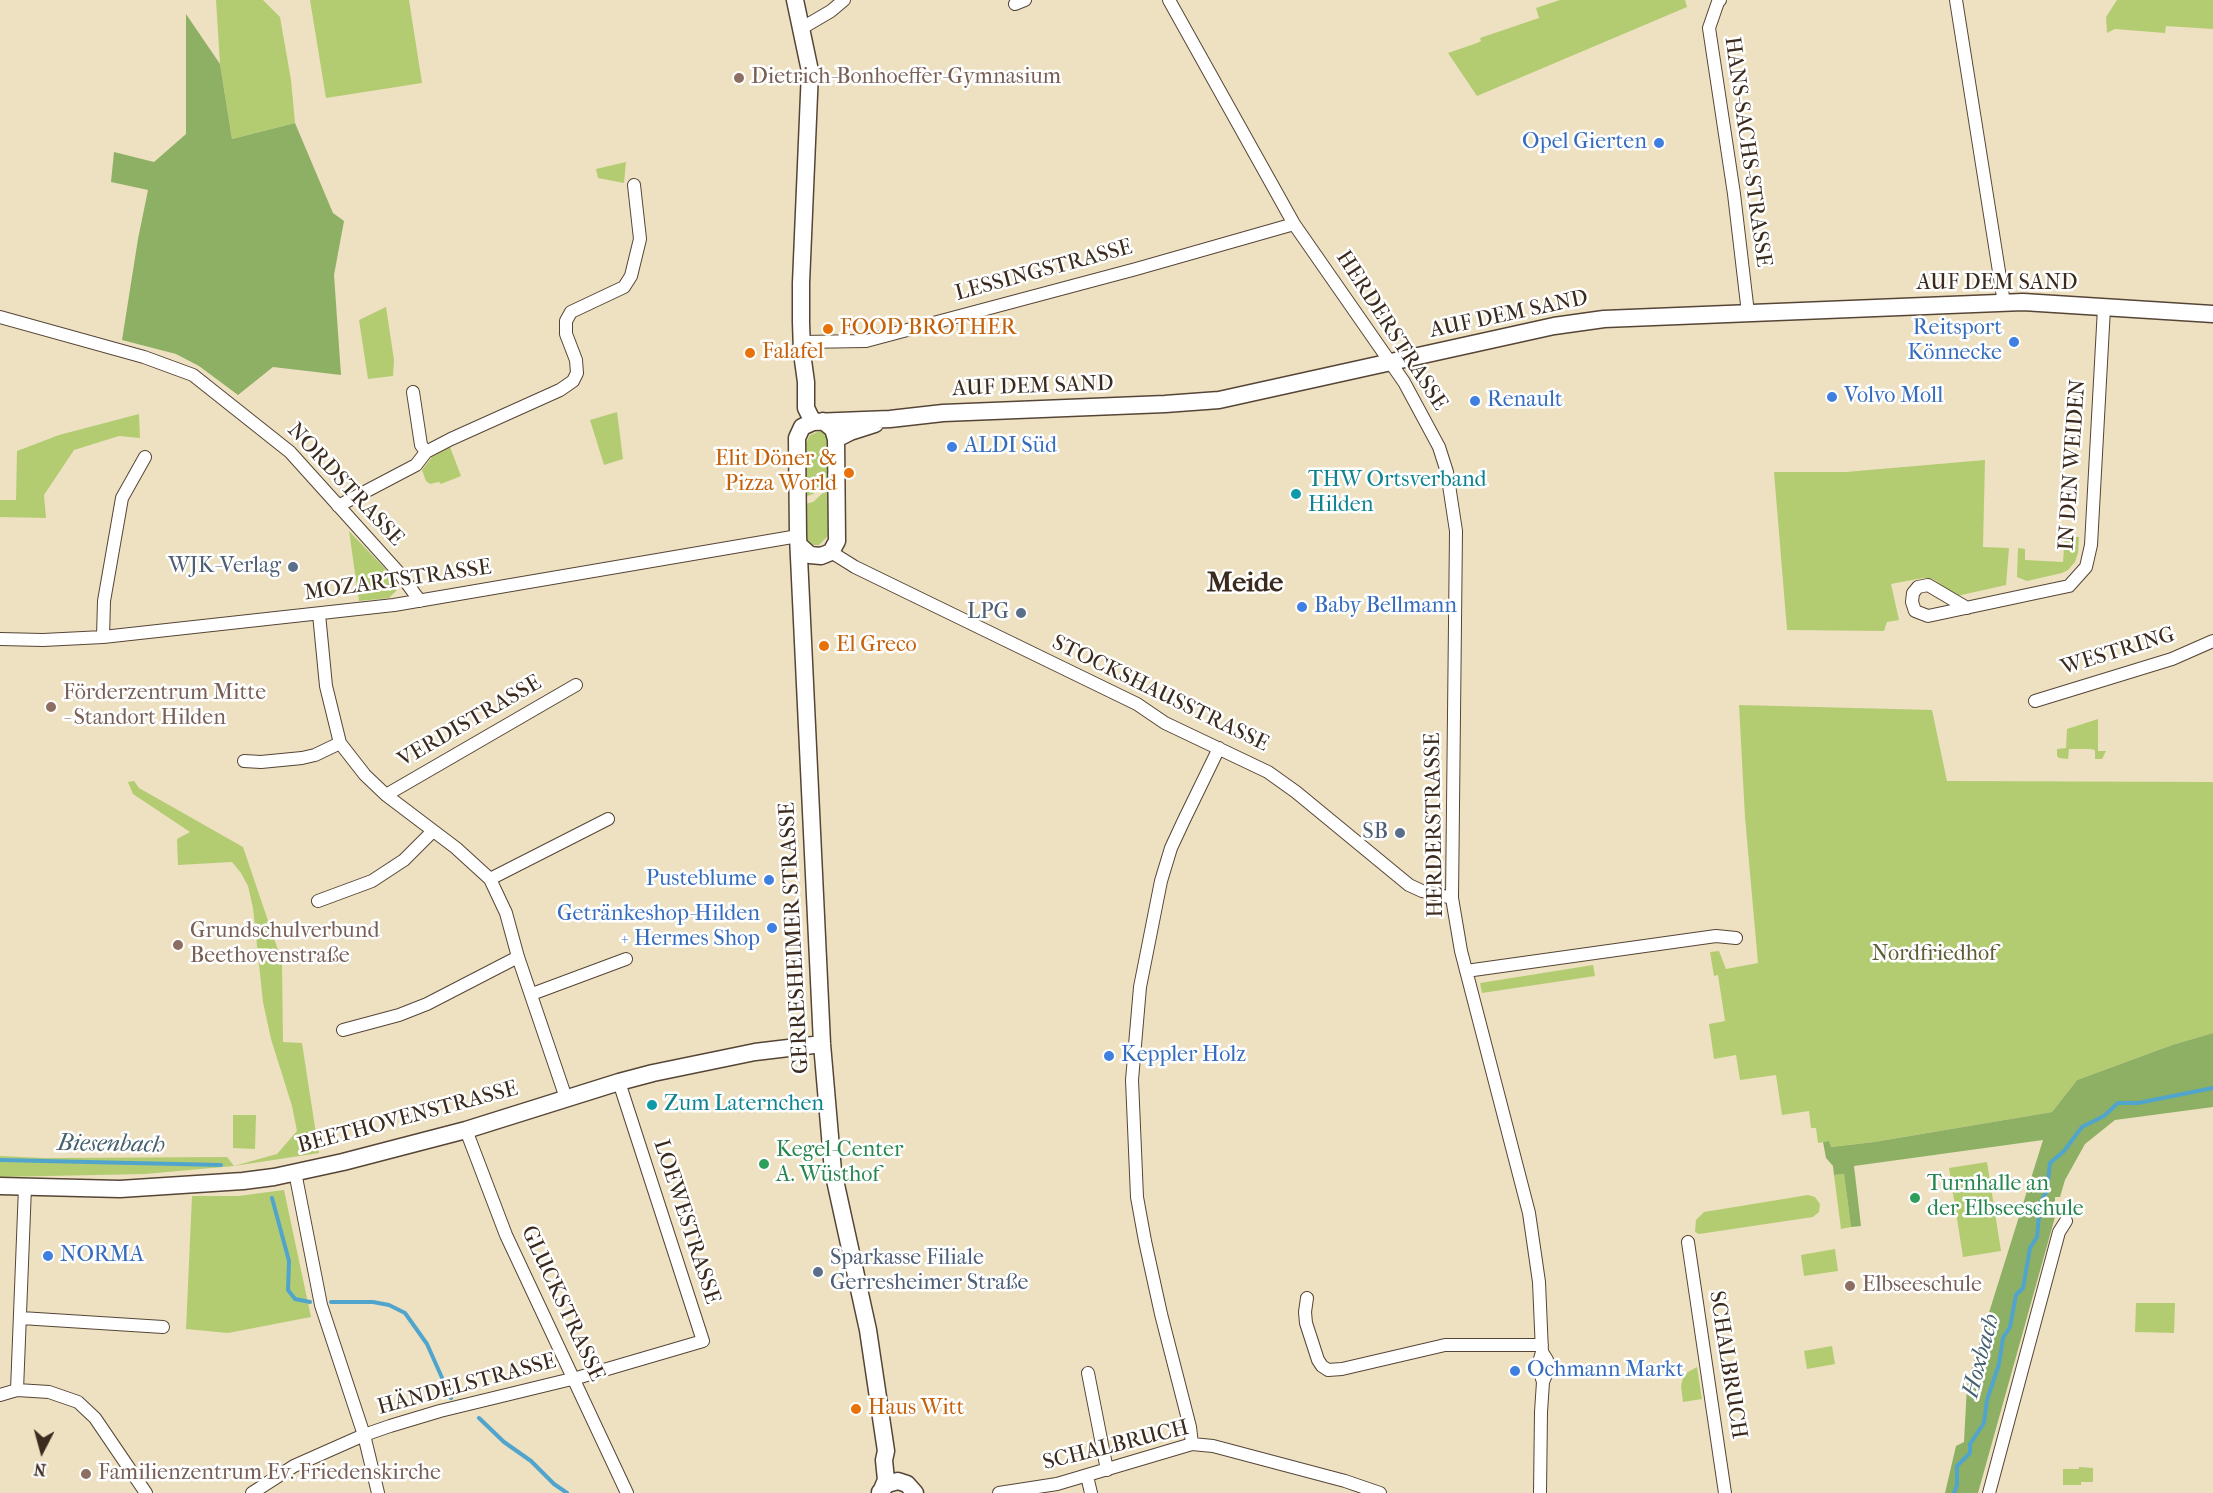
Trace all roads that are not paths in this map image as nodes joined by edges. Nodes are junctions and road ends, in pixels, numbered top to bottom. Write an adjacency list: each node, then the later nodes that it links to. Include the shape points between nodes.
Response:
1 (795, 0): 6 (street, GERRESHEIMER STRASSE)
2 (844, 0): 6 (street)
3 (1169, 0): 8 (street, HERDERSTRASSE)
4 (1956, 0): 9 (street)
5 (1718, 1): 11 (street, HANS-SACHS-STRASSE, via 1709,31)
6 (802, 28): 14 (street, GERRESHEIMER STRASSE, via 810,80)
7 (634, 185): 20 (street, via 640,239 631,276 624,287 571,312 566,321 566,334 576,360 573,381)
8 (1294, 224): 14 (street, LESSINGSTRASSE, via 866,341); 15 (street, HERDERSTRASSE)
9 (2004, 303): 10 (street, AUF DEM SAND); 11 (street, AUF DEM SAND)
10 (2104, 308): 12 (street, AUF DEM SAND); 27 (street, IN DEN WEIDEN, via 2091,545 2086,567 2068,585)
11 (1748, 313): 15 (street, AUF DEM SAND, via 1594,320)
12 (2213, 314)
13 (0, 317): 22 (street, NORDSTRASSE, via 144,357 193,375 290,452)
14 (801, 348): 18 (street, GERRESHEIMER STRASSE, via 798,408)
15 (1390, 363): 17 (street, AUF DEM SAND, via 1219,400); 41 (street, HERDERSTRASSE, via 1439,447 1453,501 1456,581)
16 (413, 392): 20 (street, via 421,444)
17 (890, 419): 18 (street, AUF DEM SAND); 19 (street, AUF DEM SAND)
18 (813, 423): 19 (street, GERRESHEIMER STRASSE, via 833,429); 23 (street, GERRESHEIMER STRASSE, via 797,438)
19 (836, 439): 24 (street, GERRESHEIMER STRASSE, via 837,541)
20 (426, 452): 22 (street, via 416,465)
21 (145, 457): 29 (street, via 122,498 104,601)
22 (338, 506): 26 (street, NORDSTRASSE)
23 (799, 541): 24 (street, via 804,551); 25 (street, GERRESHEIMER STRASSE); 26 (street, MOZARTSTRASSE)
24 (824, 554): 25 (street, GERRESHEIMER STRASSE); 35 (street, STOCKSHAUSSTRASSE, via 1137,704 1165,723)
25 (803, 598): 49 (street, GERRESHEIMER STRASSE)
26 (420, 601): 28 (street, MOZARTSTRASSE)
27 (1967, 608)
28 (319, 614): 29 (street, MOZARTSTRASSE); 34 (street, VERDISTRASSE, via 326,686)
29 (103, 637): 30 (street, MOZARTSTRASSE)
30 (0, 639)
31 (2213, 641): 33 (street, WESTRING, via 2172,659)
32 (576, 685): 37 (street, VERDISTRASSE)
33 (2035, 701)
34 (340, 743): 36 (street, via 302,758); 37 (street, VERDISTRASSE, via 365,776)
35 (1219, 748): 41 (street, STOCKSHAUSSTRASSE, via 1268,771 1409,885); 68 (street, via 1175,839 1161,881 1140,987 1133,1069 1137,1197)
36 (244, 761)
37 (386, 795): 39 (street, VERDISTRASSE)
38 (608, 819): 40 (street)
39 (433, 831): 40 (street, VERDISTRASSE); 42 (street, via 404,860 382,875)
40 (490, 879): 44 (street, VERDISTRASSE, via 506,913)
41 (1452, 898): 46 (street, HERDERSTRASSE)
42 (318, 901)
43 (1736, 938): 46 (street, via 1716,936)
44 (518, 957): 47 (street, VERDISTRASSE); 48 (street, via 428,1004)
45 (626, 959): 47 (street)
46 (1466, 971): 62 (street, HERDERSTRASSE, via 1529,1213 1539,1282)
47 (532, 994): 51 (street, VERDISTRASSE)
48 (343, 1030)
49 (822, 1044): 50 (street, BEETHOVENSTRASSE, via 716,1059); 69 (street, GERRESHEIMER STRASSE, via 833,1171 868,1330)
50 (618, 1082): 51 (street, BEETHOVENSTRASSE); 61 (street, LOEWESTRASSE)
51 (566, 1098): 52 (street, BEETHOVENSTRASSE)
52 (466, 1130): 53 (street, BEETHOVENSTRASSE); 64 (street, GLUCKSTRASSE, via 506,1235)
53 (295, 1172): 55 (street, BEETHOVENSTRASSE, via 171,1187); 67 (street, via 321,1305)
54 (0, 1186): 55 (street, BEETHOVENSTRASSE)
55 (25, 1187): 59 (street)
56 (2066, 1221): 83 (street, via 2059,1232)
57 (1688, 1242): 82 (street, SCHALBRUCH)
58 (1308, 1298): 62 (street, via 1306,1323 1318,1360 1328,1370 1445,1346)
59 (21, 1318): 60 (street); 65 (street)
60 (163, 1327)
61 (703, 1341): 64 (street, HÄNDELSTRASSE)
62 (1542, 1348): 81 (street, HERDERSTRASSE, via 1547,1372 1543,1382)
63 (1088, 1373): 70 (street)
64 (573, 1379): 67 (street, HÄNDELSTRASSE); 77 (street, GLUCKSTRASSE)
65 (17, 1390): 66 (street); 74 (street, via 49,1392 78,1401)
66 (0, 1395)
67 (364, 1434): 75 (street, HÄNDELSTRASSE, via 294,1466); 76 (street)
68 (1191, 1444): 70 (street, SCHALBRUCH); 80 (street, SCHALBRUCH, via 1213,1446)
69 (886, 1451): 72 (street, GERRESHEIMER STRASSE); 73 (street, GERRESHEIMER STRASSE, via 886,1480)
70 (1107, 1470): 71 (street, SCHALBRUCH)
71 (1087, 1476): 78 (street, SCHALBRUCH); 79 (street)
72 (909, 1487): 73 (street, via 893,1482)
73 (880, 1491)
74 (146, 1493)
75 (252, 1493)
76 (378, 1493)
77 (627, 1493)
78 (999, 1493)
79 (1091, 1493)
80 (1380, 1493)
81 (1540, 1493)
82 (1725, 1493)
83 (1989, 1493)

